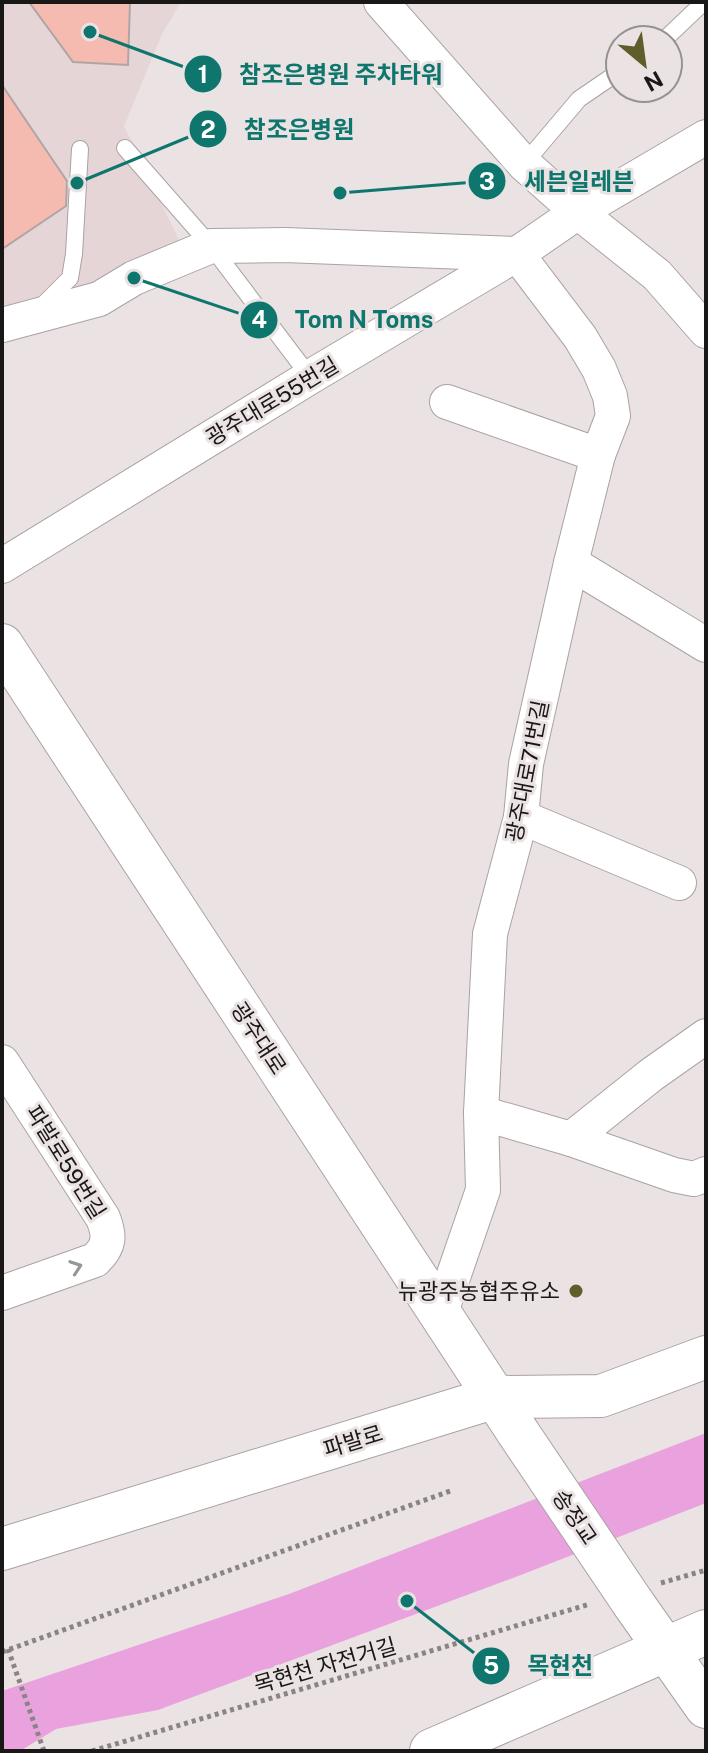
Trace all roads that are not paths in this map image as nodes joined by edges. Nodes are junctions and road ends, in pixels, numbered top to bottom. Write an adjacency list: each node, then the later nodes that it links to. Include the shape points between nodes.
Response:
1 (381, 2): 8 (street)
2 (704, 2): 3 (lane)
3 (681, 24)
4 (604, 82): 8 (lane, via 579,99)
5 (706, 137): 9 (street, 광주대로55번길)
6 (125, 148): 10 (lane)
7 (80, 149): 12 (lane, via 70,278 57,294)
8 (524, 164): 9 (street)
9 (578, 212): 11 (street, 광주대로55번길); 13 (street, via 657,275)
10 (211, 246): 11 (street); 12 (street, via 134,278 99,299); 14 (lane)
11 (517, 254): 14 (street, 광주대로55번길); 16 (street, 광주대로71번길, via 580,337 610,396 613,416)
12 (14, 323)
13 (706, 331)
14 (310, 377): 18 (street, 광주대로55번길)
15 (447, 402): 16 (street)
16 (598, 455): 17 (street, 광주대로71번길)
17 (571, 563): 20 (street); 21 (street, 광주대로71번길, via 526,764)
18 (2, 566)
19 (2, 645): 29 (street, 광주대로)
20 (706, 645)
21 (521, 817): 22 (street); 25 (street, 광주대로71번길, via 490,934)
22 (679, 883)
23 (706, 1036): 26 (street)
24 (2, 1062): 28 (street, 파발로59번길, one-way to 24, via 95,1260 109,1235)
25 (481, 1113): 26 (street); 29 (street, 광주대로71번길, via 483,1190)
26 (571, 1139): 27 (street, via 674,1175 694,1179)
27 (706, 1174)
28 (2, 1293)
29 (440, 1315): 31 (street, 광주대로)
30 (706, 1357): 31 (street, 파발로, via 601,1396)
31 (507, 1414): 32 (street, 파발로); 34 (street, 송정교, bridge)
32 (2, 1549)
33 (706, 1632): 34 (main road)
34 (665, 1649): 35 (street); 36 (main road)
35 (706, 1707)
36 (432, 1751)

